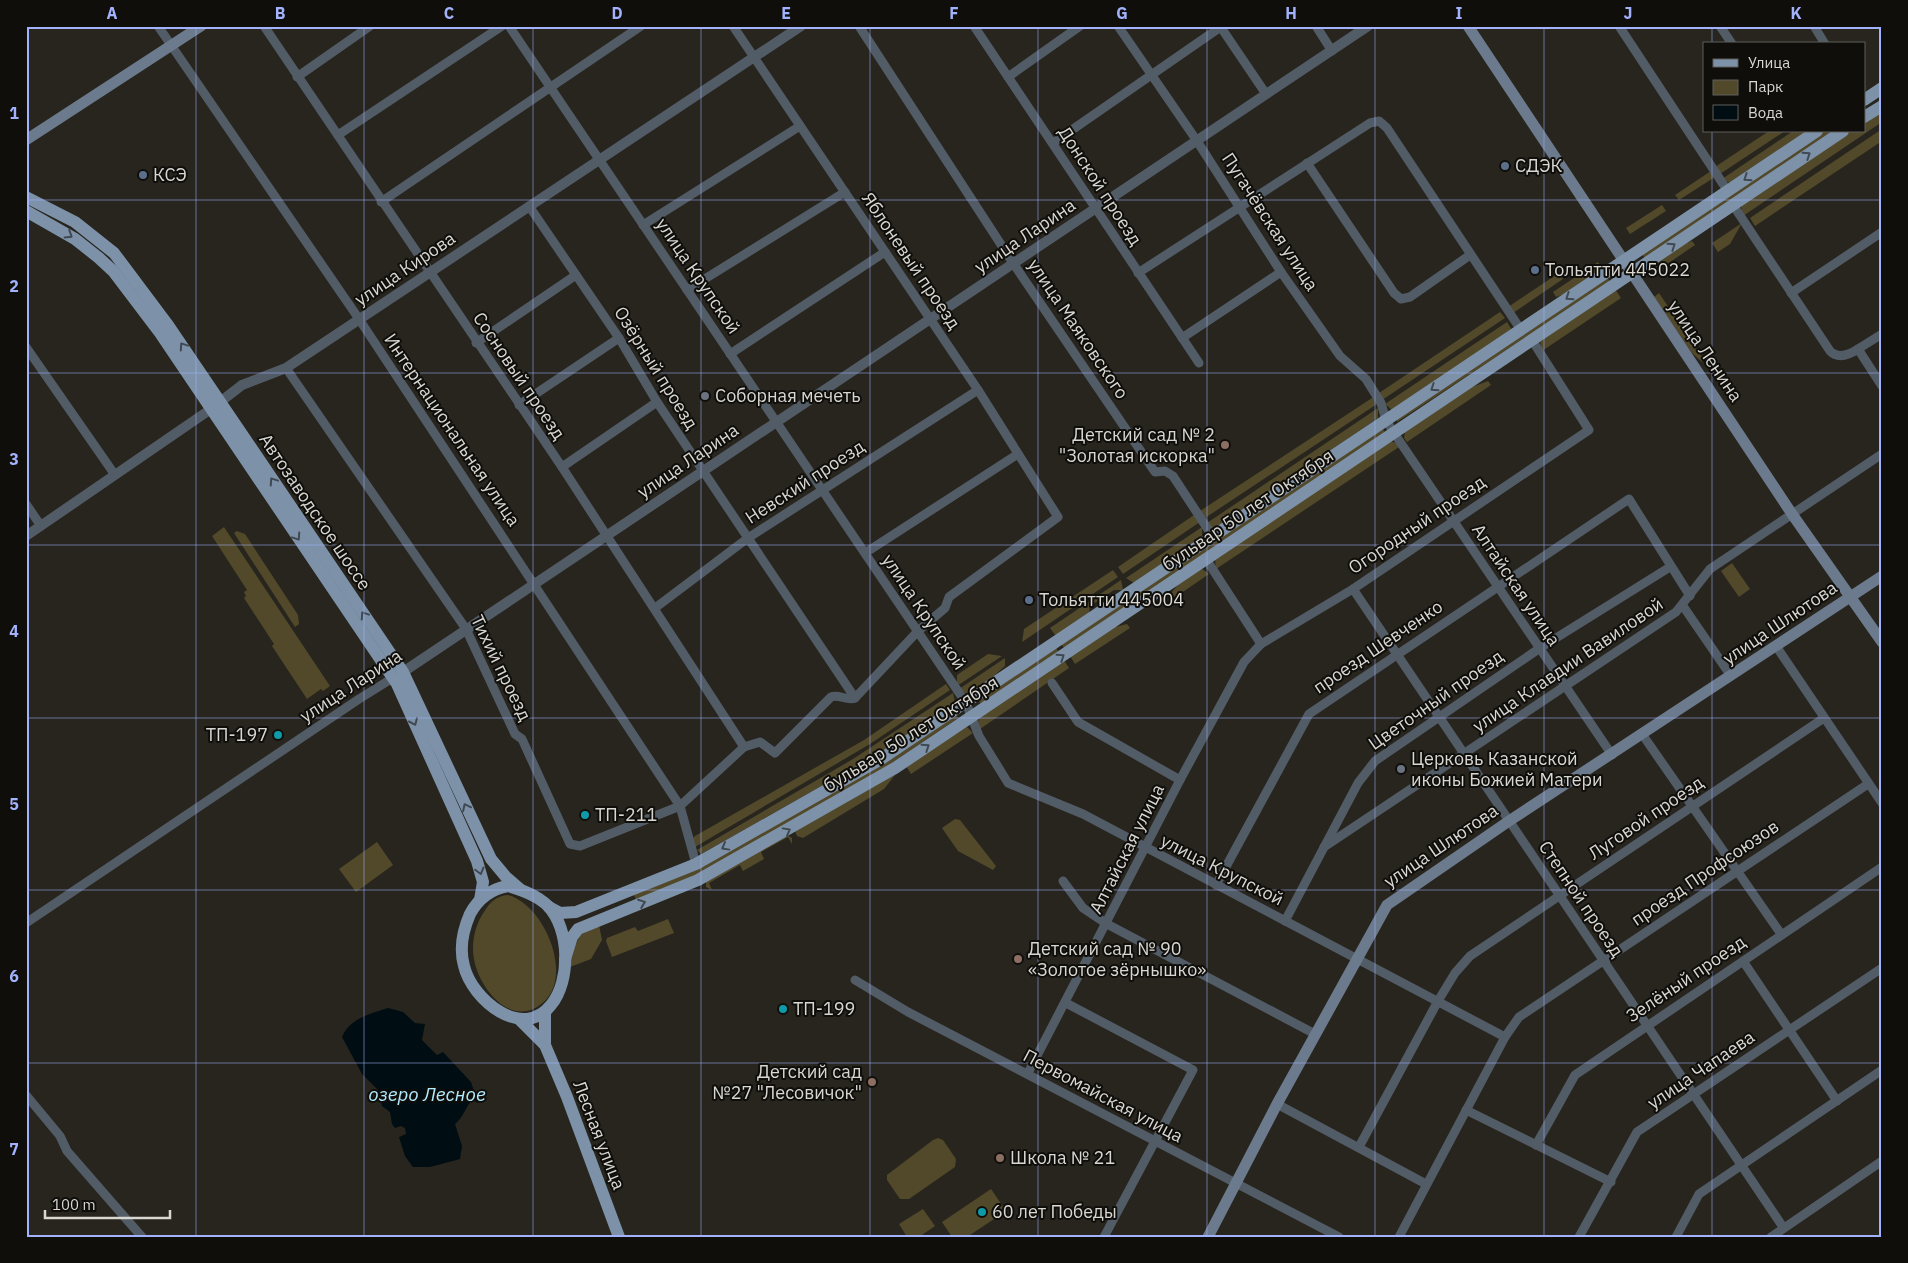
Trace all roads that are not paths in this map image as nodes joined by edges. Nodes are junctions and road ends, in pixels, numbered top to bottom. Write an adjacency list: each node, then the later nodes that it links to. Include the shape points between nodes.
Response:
1 (158, 26): 23 (street, Интернациональная улица)
2 (200, 26): 23 (main road)
3 (264, 26): 27 (street, Сосновый проезд)
4 (370, 26): 27 (street)
5 (502, 26): 38 (street)
6 (509, 26): 29 (street, улица Крупской)
7 (641, 26): 29 (street)
8 (732, 26): 25 (street, Яблоневый проезд)
9 (801, 26): 25 (street, улица Кирова)
10 (859, 26): 58 (street, улица Маяковского)
11 (974, 26): 28 (street, Донской проезд)
12 (1080, 26): 28 (street)
13 (1118, 26): 26 (street, Пугачёвская улица)
14 (1316, 26): 24 (street)
15 (1368, 26): 24 (street, улица Ларина)
16 (1468, 26): 57 (main road, улица Ленина)
17 (1619, 26): 44 (street)
18 (1720, 26): 21 (street)
19 (1814, 26): 22 (street)
20 (1220, 27): 26 (street); 31 (street)
21 (1731, 42)
22 (1824, 42)
23 (172, 45): 39 (main road); 66 (street, Интернациональная улица)
24 (1332, 51): 31 (street, улица Ларина)
25 (754, 58): 35 (street, Яблоневый проезд); 42 (street, улица Кирова)
26 (1151, 74): 40 (street, Пугачёвская улица); 41 (street)
27 (297, 76): 38 (street, Сосновый проезд)
28 (1008, 77): 41 (street, Донской проезд)
29 (551, 88): 42 (street, улица Крупской); 47 (street)
30 (1882, 88): 32 (main road)
31 (1266, 94): 40 (street, улица Ларина)
32 (1866, 99)
33 (1882, 106): 34 (main road)
34 (1866, 116)
35 (800, 126): 45 (street, Яблоневый проезд); 53 (street)
36 (1814, 132): 44 (main road, бульвар 50 лет Октября, one-way to 44)
37 (1842, 132): 48 (main road, бульвар 50 лет Октября, one-way to 37)
38 (338, 135): 47 (street, Сосновый проезд)
39 (29, 141)
40 (1197, 141): 50 (street, Пугачёвская улица); 51 (street, улица Ларина)
41 (1053, 143): 51 (street, Донской проезд)
42 (599, 159): 49 (street, улица Кирова); 53 (street, улица Крупской)
43 (1307, 163): 50 (street); 56 (street, via 1370,123 1379,121 1387,128); 56 (street, via 1401,299 1410,297)
44 (1727, 190): 57 (main road, бульвар 50 лет Октября)
45 (845, 192): 55 (street, Яблоневый проезд); 64 (street)
46 (26, 197): 82 (main road, Автозаводское шоссе, one-way to 46, via 168,325 114,253 75,222)
47 (381, 202): 60 (street, Сосновый проезд)
48 (1733, 205): 62 (main road, бульвар 50 лет Октября, one-way to 48); 65 (street)
49 (529, 206): 60 (street, улица Кирова); 63 (street, Озёрный проезд)
50 (1240, 208): 59 (street, Пугачёвская улица); 61 (street)
51 (1095, 209): 58 (street, улица Ларина); 61 (street, Донской проезд)
52 (26, 211): 82 (main road, Автозаводское шоссе, one-way to 82, via 80,243 113,271)
53 (643, 225): 64 (street, улица Крупской)
54 (1882, 232): 65 (street)
55 (885, 252): 67 (street, Яблоневый проезд); 76 (street)
56 (1470, 256): 68 (street)
57 (1624, 260): 62 (main road, улица Ленина); 68 (main road, бульвар 50 лет Октября, one-way to 68)
58 (1014, 264): 67 (street, улица Ларина); 99 (street, улица Маяковского, via 1155,472 1165,471 1173,476)
59 (1281, 272): 71 (street); 84 (street, Пугачёвская улица, via 1340,356 1366,379 1381,404)
60 (429, 273): 66 (street, улица Кирова); 73 (street, Сосновый проезд)
61 (1138, 273): 71 (street, Донской проезд)
62 (1632, 273): 72 (main road, бульвар 50 лет Октября); 94 (main road, улица Ленина)
63 (576, 275): 70 (street, Озёрный проезд); 73 (street)
64 (687, 290): 76 (street, улица Крупской)
65 (1791, 293): 75 (street, via 1834,355 1844,356)
66 (359, 319): 78 (street, улица Кирова); 105 (street, Интернациональная улица)
67 (930, 319): 80 (street, Яблоневый проезд); 85 (street, улица Ларина)
68 (1520, 330): 84 (main road, бульвар 50 лет Октября, one-way to 84)
69 (1882, 334): 75 (street)
70 (619, 338): 81 (street, Озёрный проезд); 83 (street)
71 (1182, 338): 77 (street, Донской проезд)
72 (1532, 340): 86 (main road, бульвар 50 лет Октября); 95 (street, Огородный проезд, via 1589,430)
73 (476, 343): 83 (street, Сосновый проезд)
74 (26, 347): 91 (street)
75 (1858, 350): 79 (street)
76 (730, 354): 85 (street, улица Крупской)
77 (1199, 363)
78 (286, 368): 82 (street, улица Кирова, via 242,385); 112 (street, Тихий проезд)
79 (1882, 386)
80 (978, 390): 87 (street, Яблоневый проезд); 92 (street, Невский проезд)
81 (658, 402): 89 (street); 90 (street, Озёрный проезд)
82 (216, 405): 91 (street, улица Кирова); 119 (main road, Автозаводское шоссе)
83 (519, 405): 89 (street, Сосновый проезд)
84 (1386, 420): 86 (street, Пугачёвская улица); 99 (main road, бульвар 50 лет Октября)
85 (776, 422): 90 (street, улица Ларина); 92 (street, улица Крупской)
86 (1394, 433): 95 (street, Алтайская улица); 102 (main road, бульвар 50 лет Октября)
87 (1018, 454): 101 (street); 113 (street, Яблоневый проезд, via 1058,517 949,597 945,608)
88 (1882, 454): 94 (street, улица Клавдии Вавиловой)
89 (562, 467): 98 (street, Сосновый проезд)
90 (703, 471): 98 (street, улица Ларина); 100 (street, Озёрный проезд)
91 (115, 475): 96 (street, улица Кирова)
92 (822, 489): 100 (street, Невский проезд); 101 (street, улица Крупской)
93 (26, 504): 96 (street)
94 (1792, 514): 108 (street, улица Клавдии Вавиловой, via 1710,568); 109 (main road, улица Ленина)
95 (1453, 520): 106 (street, Алтайская улица); 107 (street, Огородный проезд)
96 (41, 526): 97 (street, улица Кирова)
97 (26, 536)
98 (606, 536): 105 (street, улица Ларина); 111 (street, Сосновый проезд)
99 (1212, 537): 124 (main road, бульвар 50 лет Октября)
100 (748, 538): 111 (street, Невский проезд); 123 (street, Озёрный проезд)
101 (865, 553): 113 (street, улица Крупской)
102 (1206, 559): 115 (street); 126 (main road, бульвар 50 лет Октября, one-way to 102)
103 (1670, 567): 106 (street, проезд Шевченко, via 1629,499); 108 (street); 117 (street, Цветочный проезд)
104 (1882, 576): 109 (main road, улица Шлютова)
105 (535, 584): 112 (street, улица Ларина); 135 (street, Интернациональная улица)
106 (1498, 586): 117 (street, Алтайская улица); 118 (street, проезд Шевченко)
107 (1353, 589): 115 (street, Огородный проезд); 118 (street, Степной проезд)
108 (1690, 596): 110 (street, улица Клавдии Вавиловой)
109 (1851, 597): 114 (main road, улица Ленина); 116 (main road, улица Шлютова)
110 (1683, 606): 120 (street); 122 (street, улица Клавдии Вавиловой)
111 (654, 608): 129 (street, Сосновый проезд)
112 (466, 629): 119 (street, улица Ларина); 135 (street, Тихий проезд, via 515,734 522,739 570,844 580,846)
113 (918, 631): 123 (street); 124 (street, улица Крупской)
114 (1882, 642)
115 (1261, 644): 132 (street, Алтайская улица, via 1244,662)
116 (1776, 646): 120 (main road, улица Шлютова); 127 (street)
117 (1540, 648): 122 (street, Алтайская улица); 125 (street, Цветочный проезд)
118 (1396, 654): 125 (street, Степной проезд); 144 (street, проезд Шевченко, via 1309,714)
119 (398, 675): 145 (main road, Автозаводское шоссе, one-way to 119, via 491,860); 147 (main road, Автозаводское шоссе, one-way to 147, via 477,861 483,882); 150 (street, улица Ларина)
120 (1731, 676): 128 (main road, улица Шлютова)
121 (1052, 683): 132 (street, via 1078,722)
122 (1566, 687): 130 (street, улица Клавдии Вавиловой); 131 (street, Алтайская улица)
123 (855, 698): 129 (street, via 831,697 775,753 760,742)
124 (966, 703): 126 (street, улица Крупской); 140 (main road, бульвар 50 лет Октября, one-way to 140, via 881,759)
125 (1439, 716): 130 (street, Степной проезд); 138 (street, Цветочный проезд, via 1375,761 1358,783)
126 (972, 717): 139 (street, улица Крупской, via 979,736 1008,783 1083,814); 154 (main road, бульвар 50 лет Октября, one-way to 126, via 578,929 698,880 895,768)
127 (1824, 718): 133 (street); 136 (street, Луговой проезд)
128 (1642, 734): 131 (main road, улица Шлютова); 136 (street)
129 (744, 747): 135 (street)
130 (1464, 754): 137 (street, Степной проезд); 138 (street, улица Клавдии Вавиловой)
131 (1612, 755): 137 (main road, улица Шлютова)
132 (1180, 780): 139 (street, Алтайская улица)
133 (1868, 784): 134 (street); 142 (street, проезд Профсоюзов)
134 (1882, 803)
135 (680, 806): 140 (street, Интернациональная улица)
136 (1692, 807): 142 (street); 146 (street, Луговой проезд)
137 (1509, 821): 146 (street, Степной проезд); 153 (main road, улица Шлютова, via 1394,898 1382,911)
138 (1324, 847): 149 (street, Цветочный проезд)
139 (1145, 848): 144 (street, улица Крупской); 151 (street, Алтайская улица)
140 (696, 864): 148 (main road, бульвар 50 лет Октября, via 576,912 560,913)
141 (1882, 866): 152 (street, Зелёный проезд)
142 (1736, 871): 152 (street); 155 (street, проезд Профсоюзов)
143 (1063, 881): 151 (street, via 1084,908)
144 (1216, 885): 149 (street, улица Крупской)
145 (521, 890): 147 (main road, via 508,886 498,888); 148 (main road)
146 (1560, 896): 155 (street, Степной проезд); 159 (street, Луговой проезд, via 1470,956)
147 (480, 900): 162 (main road, via 467,921 462,938 464,968 484,999 502,1014)
148 (549, 908): 154 (main road, via 563,940)
149 (1285, 921): 153 (street, улица Крупской)
150 (26, 923)
151 (1107, 924): 160 (street, Алтайская улица); 165 (street)
152 (1781, 934): 156 (street, Зелёный проезд)
153 (1357, 957): 159 (street, улица Крупской); 165 (main road, улица Шлютова)
154 (565, 959): 161 (main road, via 564,982 557,998)
155 (1603, 960): 163 (street, Степной проезд); 166 (street, проезд Профсоюзов, via 1519,1017)
156 (1743, 961): 163 (street, Зелёный проезд); 164 (street)
157 (1882, 968): 164 (street, улица Чапаева)
158 (855, 980): 169 (street, Первомайская улица, via 908,1012)
159 (1438, 1001): 166 (street, улица Крупской); 177 (street, Луговой проезд)
160 (1066, 1003): 169 (street, Алтайская улица); 175 (street, via 1193,1070)
161 (545, 1012): 162 (main road, via 529,1020); 167 (main road, Лесная улица)
162 (520, 1020): 167 (main road, Лесная улица)
163 (1646, 1024): 170 (street, Степной проезд); 176 (street, Зелёный проезд, via 1575,1075)
164 (1789, 1030): 170 (street, улица Чапаева); 172 (street)
165 (1315, 1034): 173 (main road, улица Шлютова)
166 (1505, 1037): 174 (street, проезд Профсоюзов)
167 (545, 1046): 185 (main road, Лесная улица)
168 (1882, 1070): 172 (street)
169 (1028, 1073): 175 (street, Первомайская улица)
170 (1693, 1094): 179 (street, Степной проезд); 180 (street, улица Чапаева, via 1637,1132)
171 (26, 1095): 184 (street, via 60,1136 67,1151)
172 (1836, 1101): 179 (street)
173 (1277, 1104): 177 (street); 181 (main road, улица Шлютова)
174 (1466, 1110): 176 (street); 182 (street, проезд Профсоюзов)
175 (1155, 1143): 181 (street, Первомайская улица); 186 (street)
176 (1536, 1145): 180 (street)
177 (1359, 1147): 182 (street)
178 (1882, 1161): 183 (street)
179 (1740, 1164): 183 (street, Степной проезд); 191 (street, via 1699,1194)
180 (1611, 1182): 190 (street, улица Чапаева)
181 (1236, 1184): 187 (main road, улица Шлютова); 188 (street, Первомайская улица)
182 (1426, 1184): 189 (street, проезд Профсоюзов)
183 (1783, 1227): 192 (street)
184 (142, 1237)
185 (619, 1237)
186 (1104, 1237)
187 (1208, 1237)
188 (1338, 1237)
189 (1399, 1237)
190 (1579, 1237)
191 (1676, 1237)
192 (1771, 1237)

